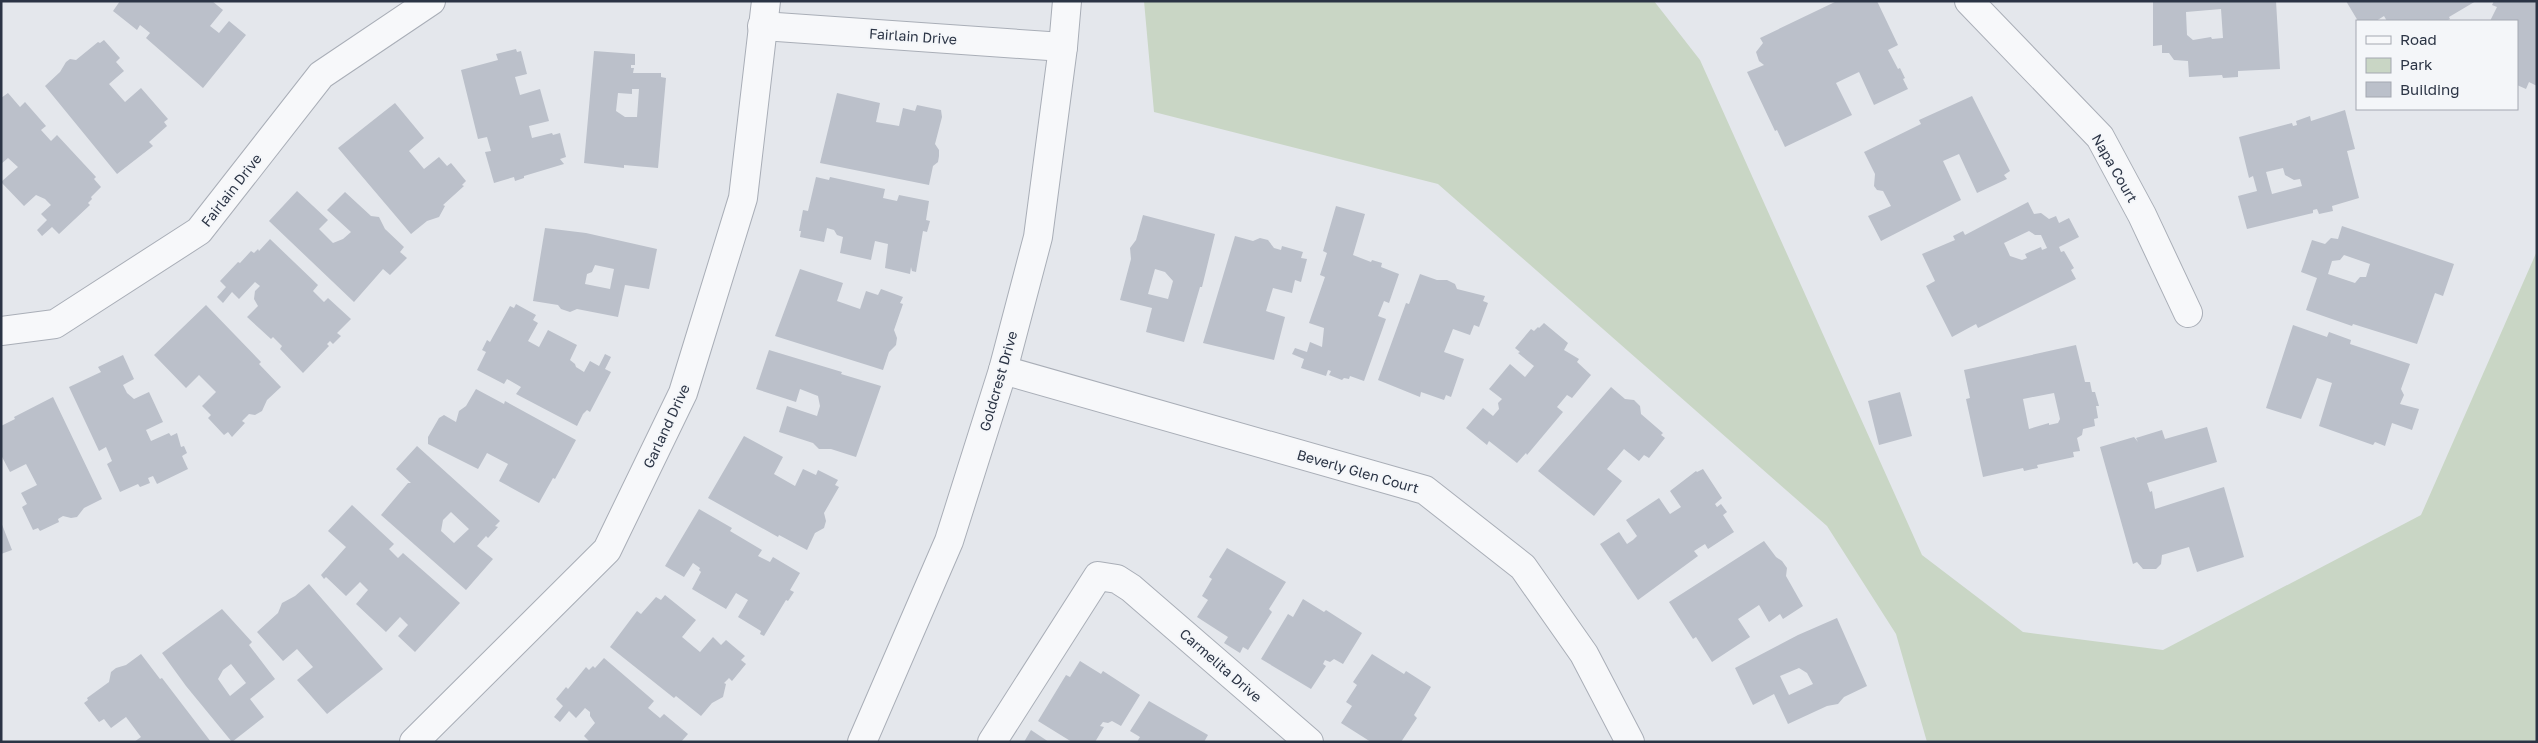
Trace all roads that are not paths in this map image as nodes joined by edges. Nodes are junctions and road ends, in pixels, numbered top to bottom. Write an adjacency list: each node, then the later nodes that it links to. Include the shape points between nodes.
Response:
1 (431, 1): 7 (street, Fairlain Drive, via 321,75 199,231 55,324)
2 (1067, 1): 5 (street, Goldcrest Drive)
3 (1969, 1): 6 (street, Napa Court, via 2100,137 2142,215)
4 (764, 14): 5 (street, Fairlain Drive); 9 (street, Garland Drive, via 743,198 683,393 607,550)
5 (1063, 47): 8 (street, Goldcrest Drive, via 1038,237)
6 (2188, 313)
7 (1, 331)
8 (1003, 370): 10 (street, Goldcrest Drive, via 949,541); 13 (street, Beverly Glen Court, via 1424,490 1523,567 1584,654)
9 (414, 742)
10 (862, 742)
11 (992, 742): 12 (street, Carmelita Drive, via 1098,576 1117,578 1132,588)
12 (1309, 742)
13 (1630, 742)

